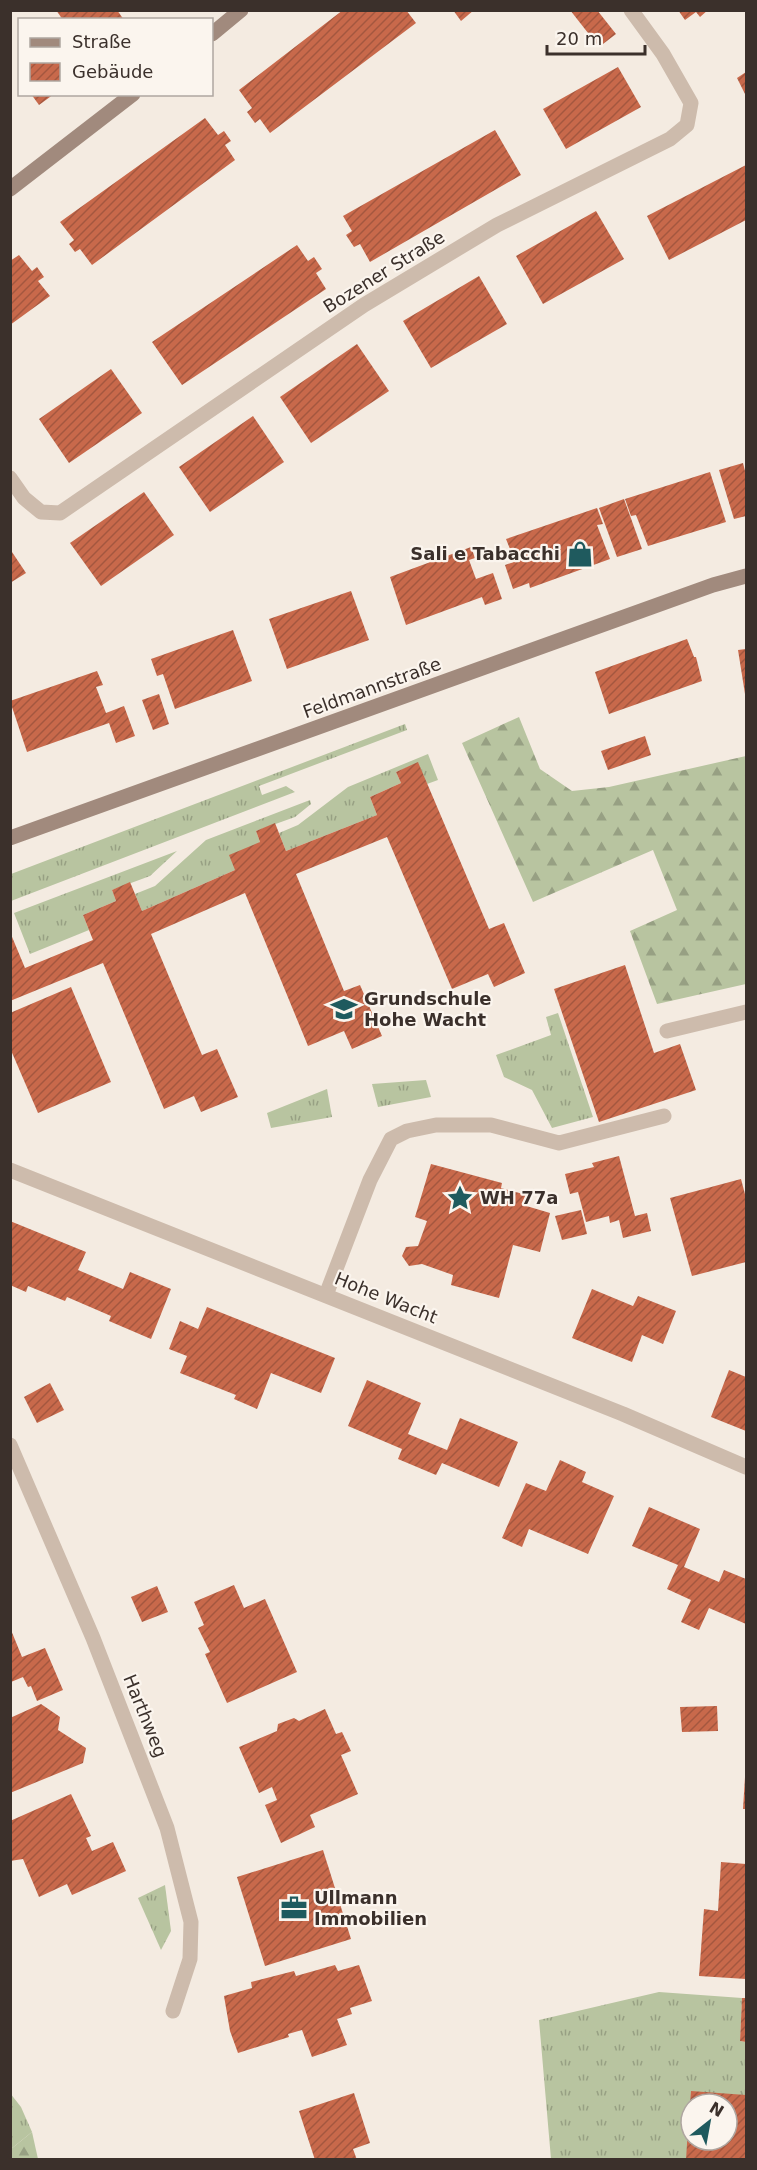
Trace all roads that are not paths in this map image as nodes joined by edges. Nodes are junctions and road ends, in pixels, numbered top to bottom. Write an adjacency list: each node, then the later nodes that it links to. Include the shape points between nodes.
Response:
1 (241, 10): 3 (street)
2 (631, 10): 6 (street, Bozener Straße, via 663,54 691,103 687,125 670,139 497,225 364,305 60,513 41,512 24,498)
3 (213, 33)
4 (130, 96): 5 (street)
5 (10, 189)
6 (10, 478)
7 (747, 576): 8 (street, Feldmannstraße)
8 (10, 838)
9 (747, 1012): 10 (street)
10 (667, 1031)
11 (664, 1116): 13 (street, via 559,1143 491,1125 436,1125 391,1139 370,1180)
12 (10, 1170): 13 (street, Hohe Wacht)
13 (326, 1295): 15 (street, Hohe Wacht, via 643,1421)
14 (10, 1445): 16 (street, Harthweg, via 93,1638 167,1828 191,1922 190,1959)
15 (747, 1467)
16 (173, 2011)

